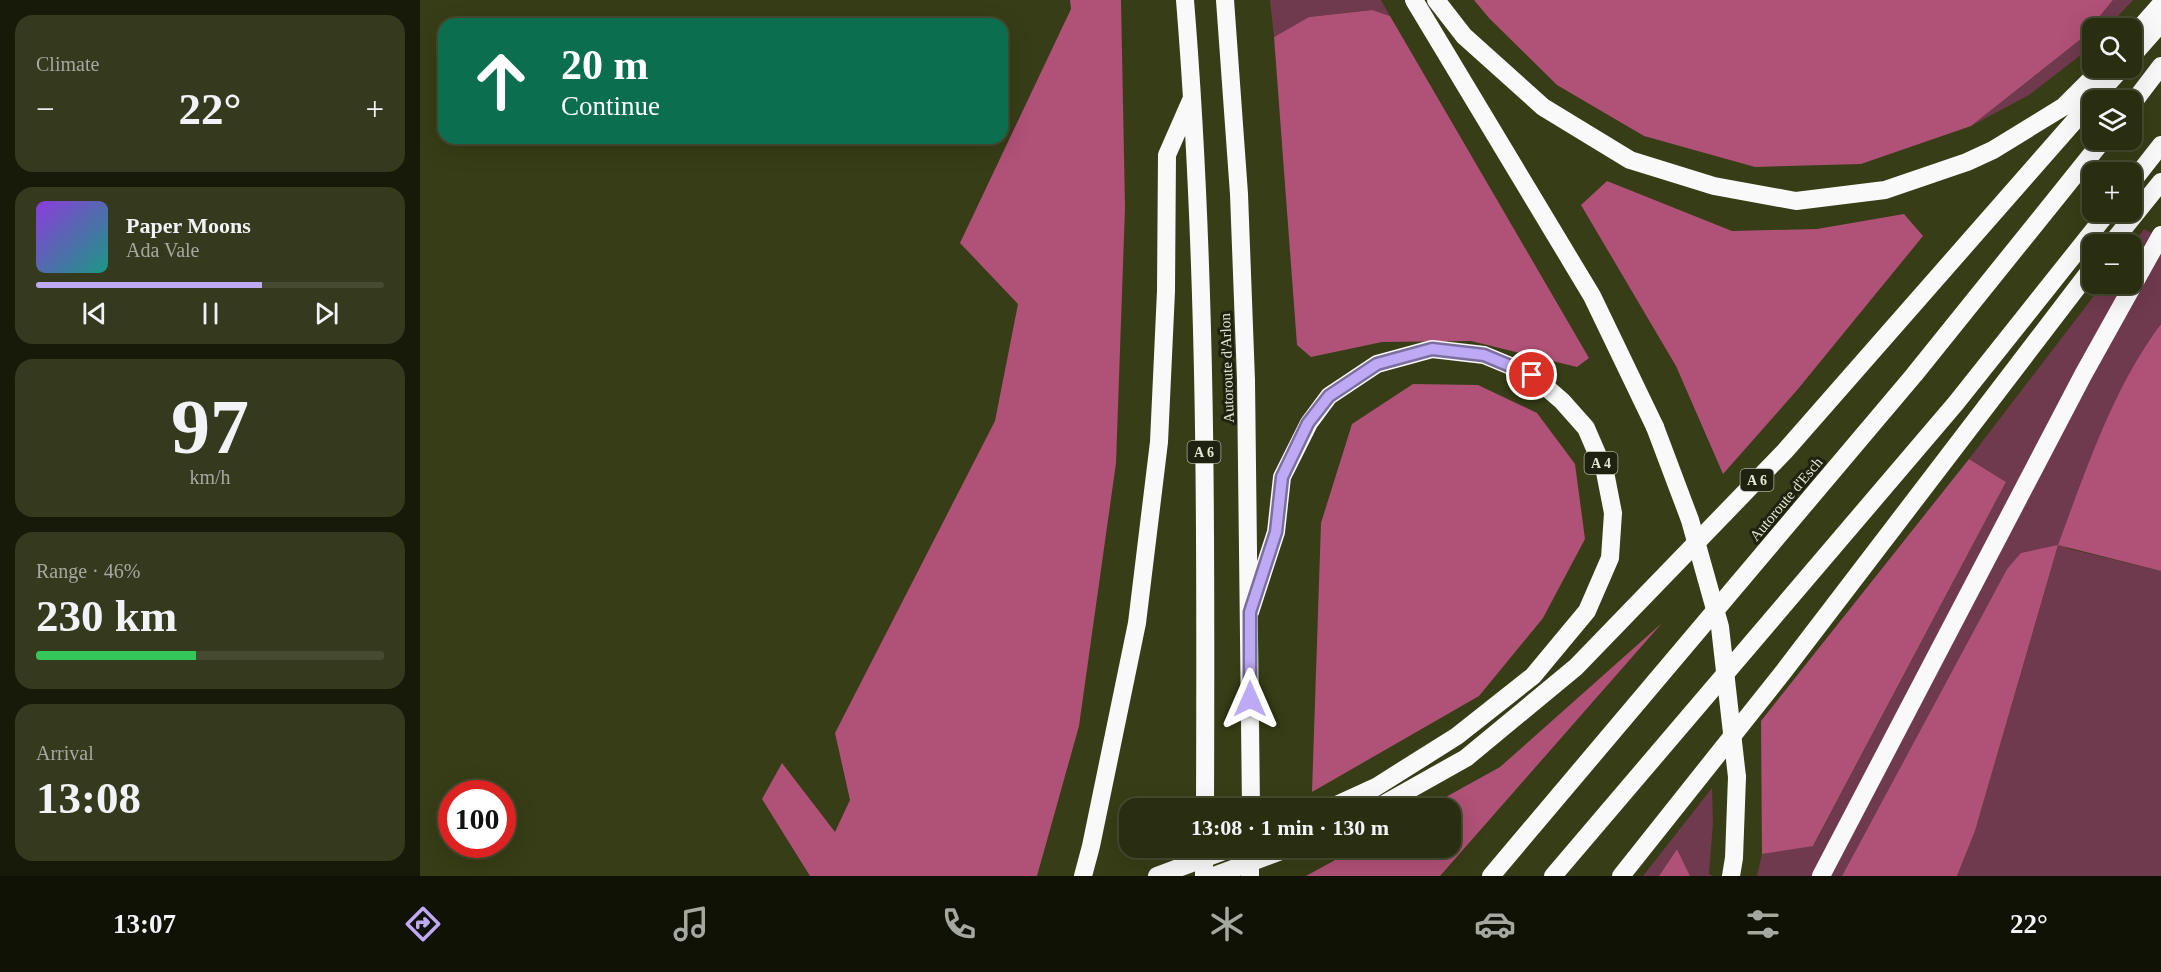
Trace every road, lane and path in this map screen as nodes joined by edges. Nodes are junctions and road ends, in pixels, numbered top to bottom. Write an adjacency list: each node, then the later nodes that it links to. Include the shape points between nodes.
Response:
1 (1185, 0): 14 (highway, Autoroute d'Arlon / A 6)
2 (1225, 0): 24 (highway, Autoroute d'Arlon, via 1239,194)
3 (1414, 0): 41 (highway, bridge, via 1592,296 1655,428 1690,520 1720,627 1737,777)
4 (1436, 0): 10 (highway, via 1464,36 1543,106 1630,160 1714,186 1796,201 1885,190 1967,162 2063,107)
5 (2161, 4): 7 (highway)
6 (2161, 22): 8 (highway)
7 (2142, 26)
8 (2142, 44)
9 (2161, 66): 13 (highway)
10 (2092, 78)
11 (2113, 78): 12 (highway, A 6)
12 (2103, 90)
13 (2142, 91)
14 (1193, 95): 25 (highway, Autoroute d'Arlon / A 6, via 1204,384); 33 (highway, via 1167,155 1159,442 1137,623)
15 (2082, 114): 28 (highway, A 6, via 1785,451 1576,667 1466,758)
16 (2161, 145): 18 (highway)
17 (2095, 150): 38 (highway, Autoroute d'Esch, via 1914,375)
18 (2142, 169)
19 (2161, 182): 21 (highway)
20 (2100, 222): 39 (highway, via 1956,403)
21 (2119, 234)
22 (2161, 235): 42 (highway)
23 (2082, 281): 40 (highway)
24 (1250, 612): 26 (highway, Autoroute d'Arlon); 27 (highway, A 4, via 1276,532 1282,477 1308,423 1329,396 1377,364 1432,349 1484,355 1532,375 1586,428 1605,472 1613,513 1610,558 1587,611 1533,676 1457,736)
25 (1205, 798)
26 (1251, 798)
27 (1352, 798)
28 (1395, 798)
29 (1204, 858): 35 (highway, bridge)
30 (1205, 858): 34 (highway)
31 (1250, 858): 37 (highway, bridge)
32 (1262, 858): 36 (highway)
33 (1083, 876)
34 (1157, 876)
35 (1204, 876)
36 (1214, 876)
37 (1250, 876)
38 (1491, 876)
39 (1553, 876)
40 (1621, 876)
41 (1731, 876)
42 (1821, 876)

